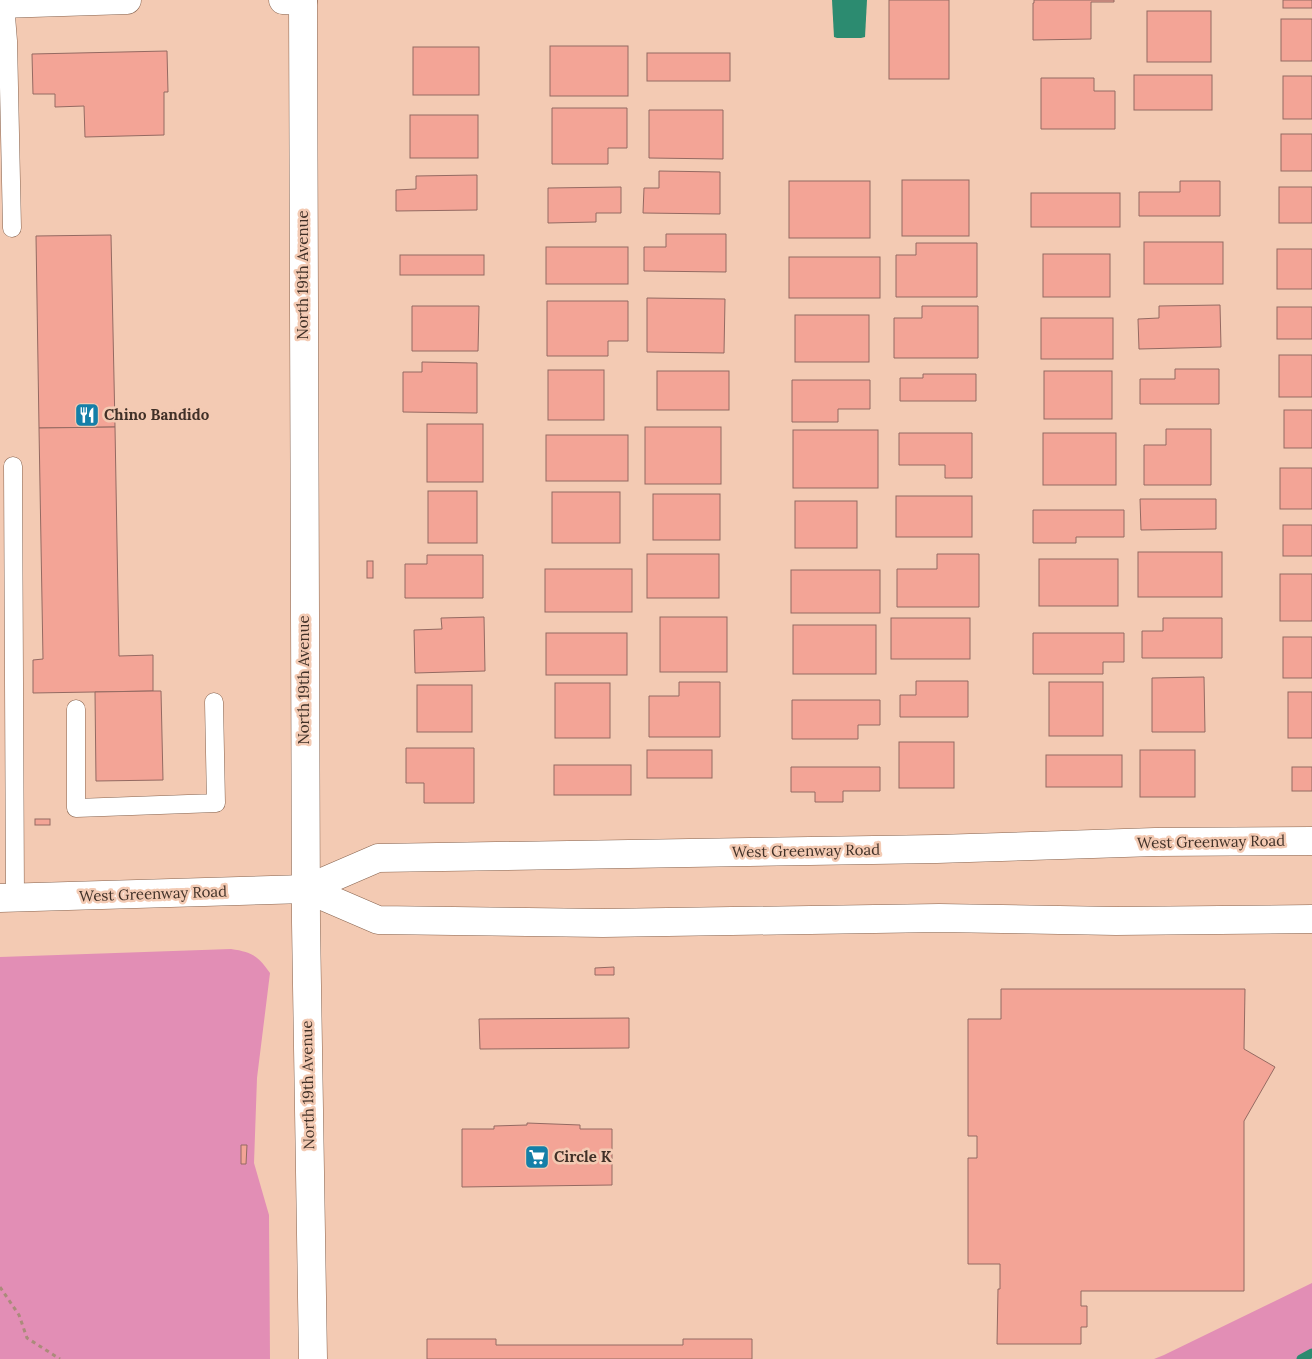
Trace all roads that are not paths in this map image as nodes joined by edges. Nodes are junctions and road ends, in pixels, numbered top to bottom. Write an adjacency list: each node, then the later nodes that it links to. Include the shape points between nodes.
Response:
1 (127, 0): 3 (main road)
2 (296, 0): 9 (main road, North 19th Avenue)
3 (3, 4): 4 (lane, via 8,41)
4 (12, 228)
5 (13, 466): 10 (lane)
6 (214, 702): 7 (lane, via 216,803 76,808)
7 (76, 709)
8 (1312, 841): 9 (main road, West Greenway Road, via 378,858)
9 (306, 889): 10 (main road, West Greenway Road); 11 (main road, West Greenway Road, via 378,920 603,923 939,918 1116,921); 12 (main road, North 19th Avenue)
10 (7, 898)
11 (1312, 919)
12 (313, 1359)

